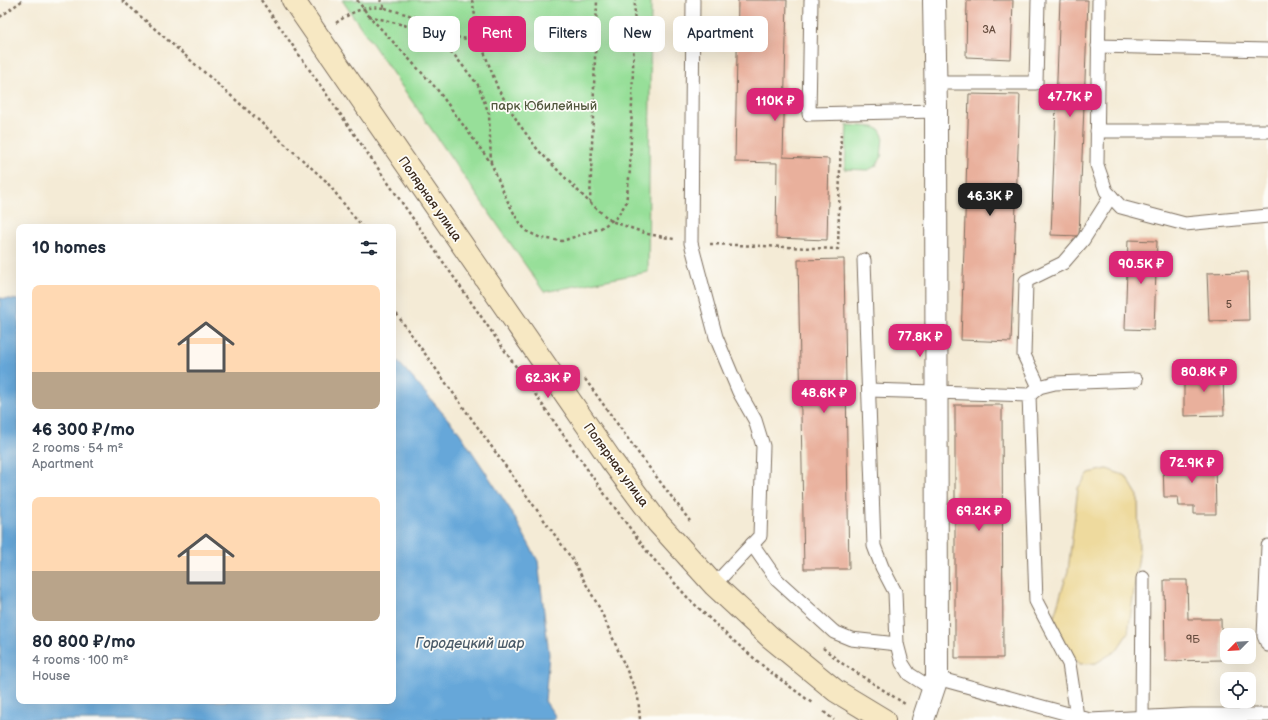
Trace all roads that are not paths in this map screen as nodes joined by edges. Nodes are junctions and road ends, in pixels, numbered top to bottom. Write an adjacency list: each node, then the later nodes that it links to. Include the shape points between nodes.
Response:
1 (293, 0): 23 (main road, Полярная улица, via 611,460 658,523)
2 (693, 0): 20 (lane, via 690,243 716,337 739,392 755,420 762,446 760,536)
3 (811, 0): 10 (lane, via 809,114)
4 (934, 0): 9 (street)
5 (1038, 0): 9 (lane, via 1036,83)
6 (1099, 0): 7 (lane)
7 (1098, 46): 8 (lane); 11 (lane)
8 (1268, 50)
9 (935, 83): 10 (street)
10 (936, 111): 19 (street)
11 (1097, 130): 12 (lane); 13 (lane, via 1097,165 1106,191)
12 (1268, 131)
13 (1111, 196): 14 (lane, via 1122,208 1185,224); 18 (lane, via 1083,240 1063,263 1026,281 1024,355)
14 (1268, 216)
15 (864, 260): 17 (lane)
16 (1136, 380): 18 (lane, via 1055,383)
17 (869, 390): 19 (lane); 24 (lane, via 874,546 895,592)
18 (1034, 391): 19 (lane); 28 (lane, via 1036,601 1069,664)
19 (936, 392): 26 (street)
20 (752, 544): 23 (lane); 24 (lane, via 777,580 834,632 851,639)
21 (1268, 546): 25 (lane, via 1264,636)
22 (1143, 578): 29 (lane)
23 (714, 585): 31 (main road, Полярная улица, via 770,638 836,691)
24 (897, 644): 26 (lane, via 902,663 909,674)
25 (1268, 645)
26 (935, 684): 28 (lane); 30 (street)
27 (1268, 715): 29 (lane)
28 (1077, 716): 29 (lane, via 1090,720)
29 (1142, 717)
30 (924, 718)
31 (884, 720)

